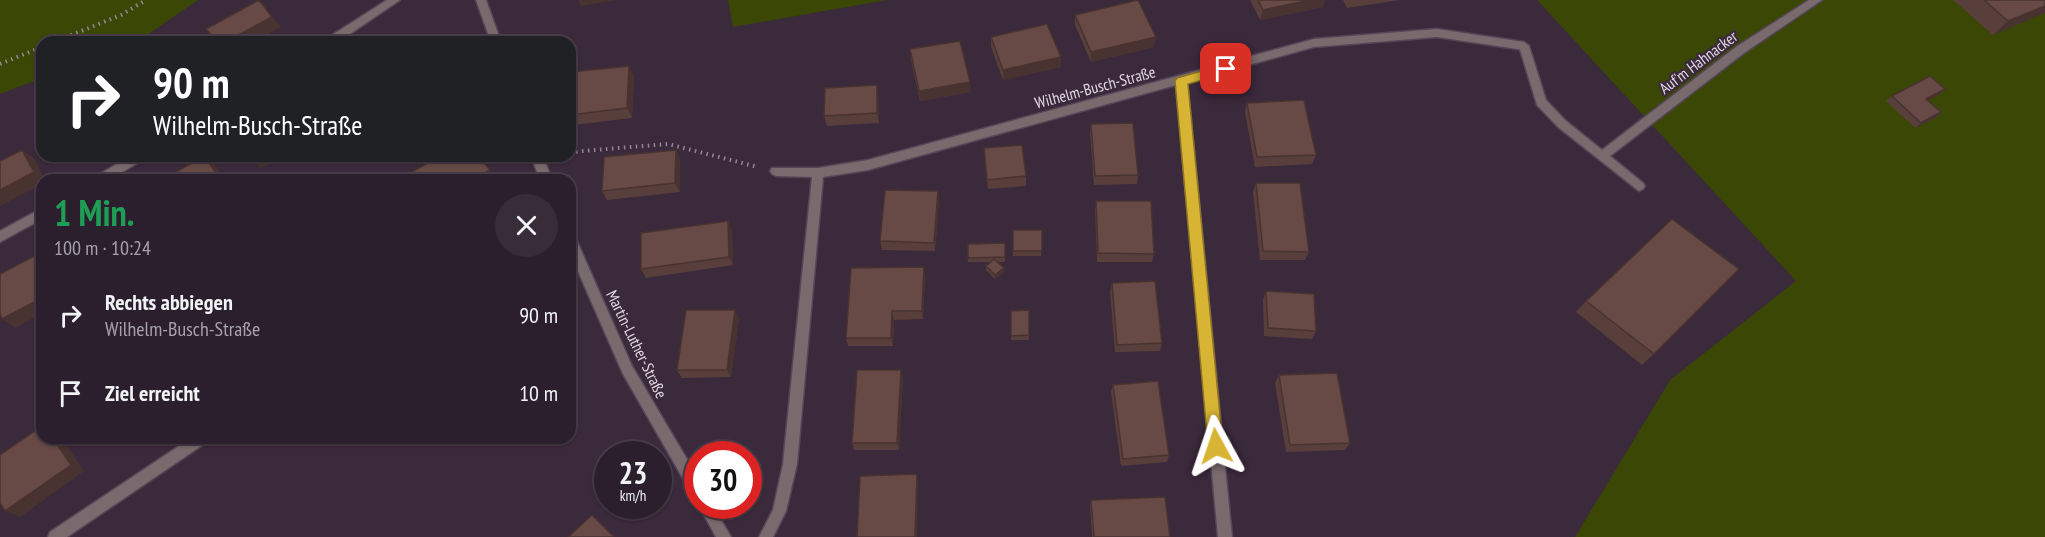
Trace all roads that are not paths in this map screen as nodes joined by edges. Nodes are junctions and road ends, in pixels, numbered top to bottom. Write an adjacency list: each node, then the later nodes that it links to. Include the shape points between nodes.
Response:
1 (395, 0): 4 (street)
2 (481, 0): 5 (street)
3 (1817, 0): 7 (street, Auf'm Hahnacker, via 1740,50)
4 (339, 36)
5 (494, 36)
6 (1181, 81): 7 (street, Wilhelm-Busch-Straße, via 1314,43 1437,33 1524,46 1541,102); 10 (street, Wilhelm-Busch-Straße, via 868,165); 22 (street)
7 (1602, 156): 12 (street)
8 (130, 162): 11 (street)
9 (776, 171): 10 (street, Wilhelm-Busch-Straße)
10 (818, 173): 21 (street, via 790,464 779,511)
11 (109, 174)
12 (1638, 186)
13 (36, 216): 14 (street)
14 (0, 237)
15 (576, 253): 17 (street, Martin-Luther-Straße, via 627,370)
16 (193, 444): 19 (street)
17 (684, 467)
18 (714, 519): 20 (street)
19 (55, 537)
20 (724, 537)
21 (766, 537)
22 (1225, 537)

